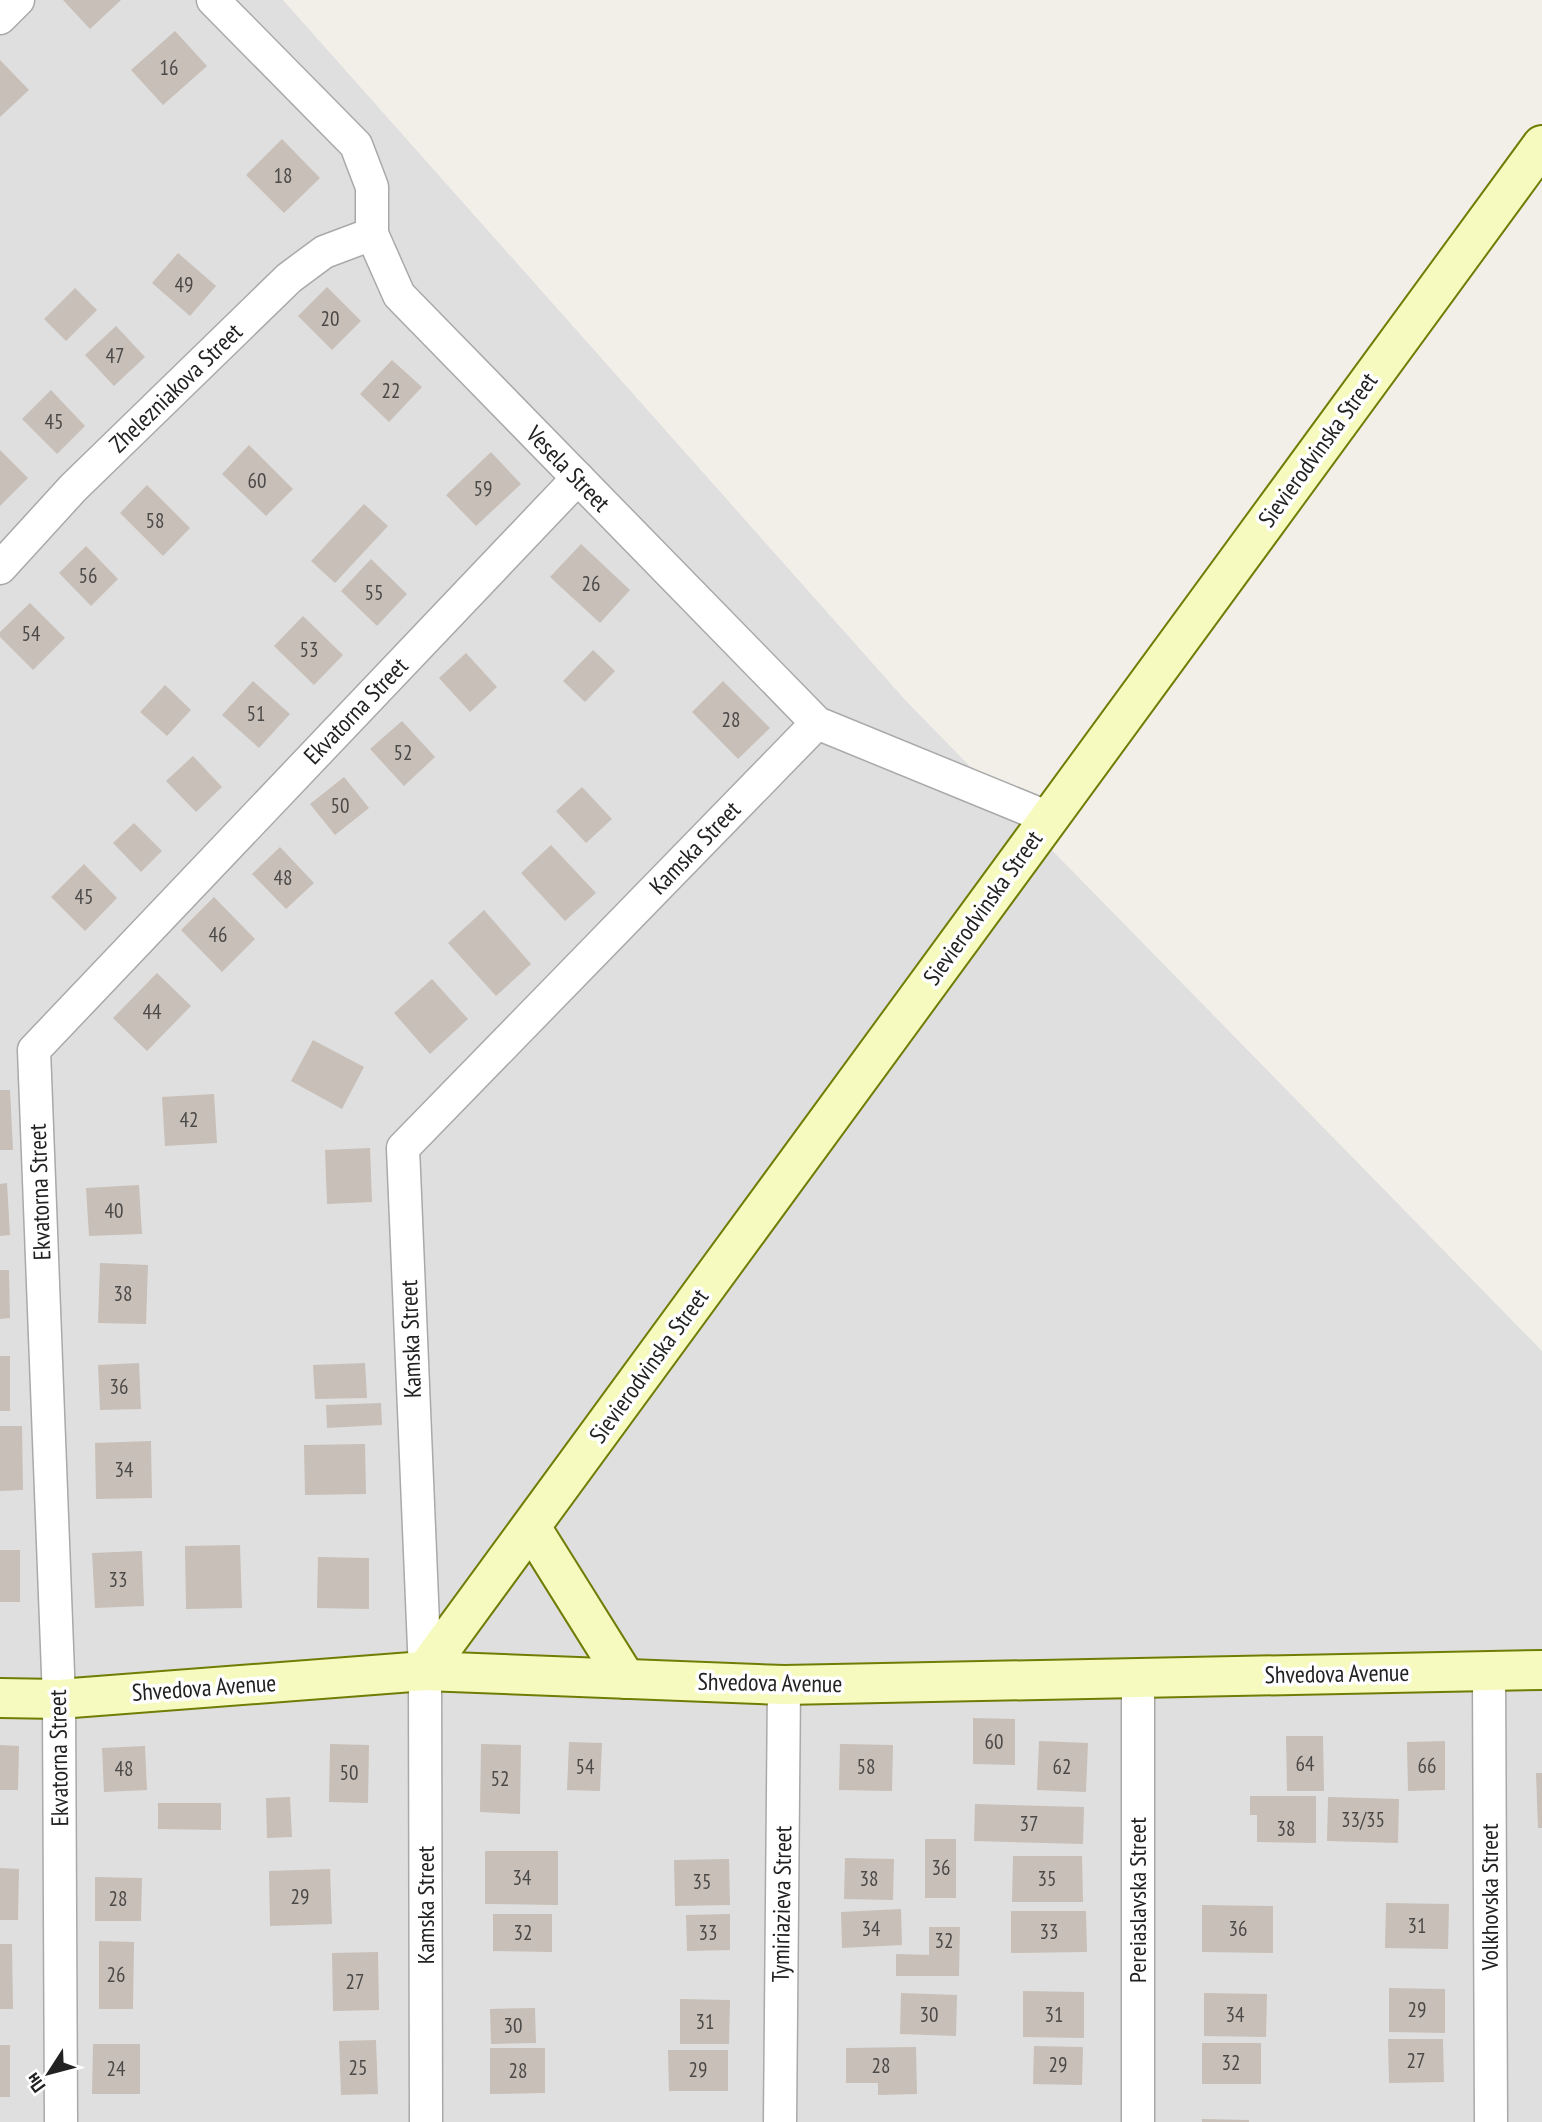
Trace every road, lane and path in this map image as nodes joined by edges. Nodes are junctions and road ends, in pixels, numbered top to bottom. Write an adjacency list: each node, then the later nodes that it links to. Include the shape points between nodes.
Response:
1 (18, 0): 3 (street)
2 (213, 0): 5 (street, Vesela Street, via 356,145 372,187)
3 (0, 18)
4 (1542, 145): 9 (street, Sievierodvinska Street)
5 (372, 234): 6 (street, Vesela Street, via 399,295); 7 (street, Zhelezniakova Street, via 324,252 289,278 73,488)
6 (578, 478): 8 (street, Vesela Street); 18 (street, Ekvatorna Street, via 34,1050)
7 (0, 568)
8 (817, 723): 9 (street, Vesela Street); 12 (street, Kamska Street, via 403,1148)
9 (1048, 818): 10 (street, Sievierodvinska Street)
10 (531, 1527): 12 (street, Sievierodvinska Street); 15 (street)
11 (1542, 1670): 13 (street, Shvedova Avenue)
12 (425, 1671): 15 (street, Shvedova Avenue); 18 (street, Shvedova Avenue); 20 (street, Kamska Street)
13 (1489, 1671): 14 (street, Shvedova Avenue); 23 (street, Volkhovska Street)
14 (1138, 1678): 16 (street, Shvedova Avenue); 22 (street, Pereiaslavska Street)
15 (626, 1679): 16 (street, Shvedova Avenue)
16 (784, 1685): 21 (street, Tymiriazieva Street)
17 (0, 1698): 18 (street, Shvedova Avenue)
18 (59, 1699): 19 (street, Ekvatorna Street)
19 (61, 2122)
20 (426, 2122)
21 (780, 2122)
22 (1138, 2122)
23 (1491, 2122)

